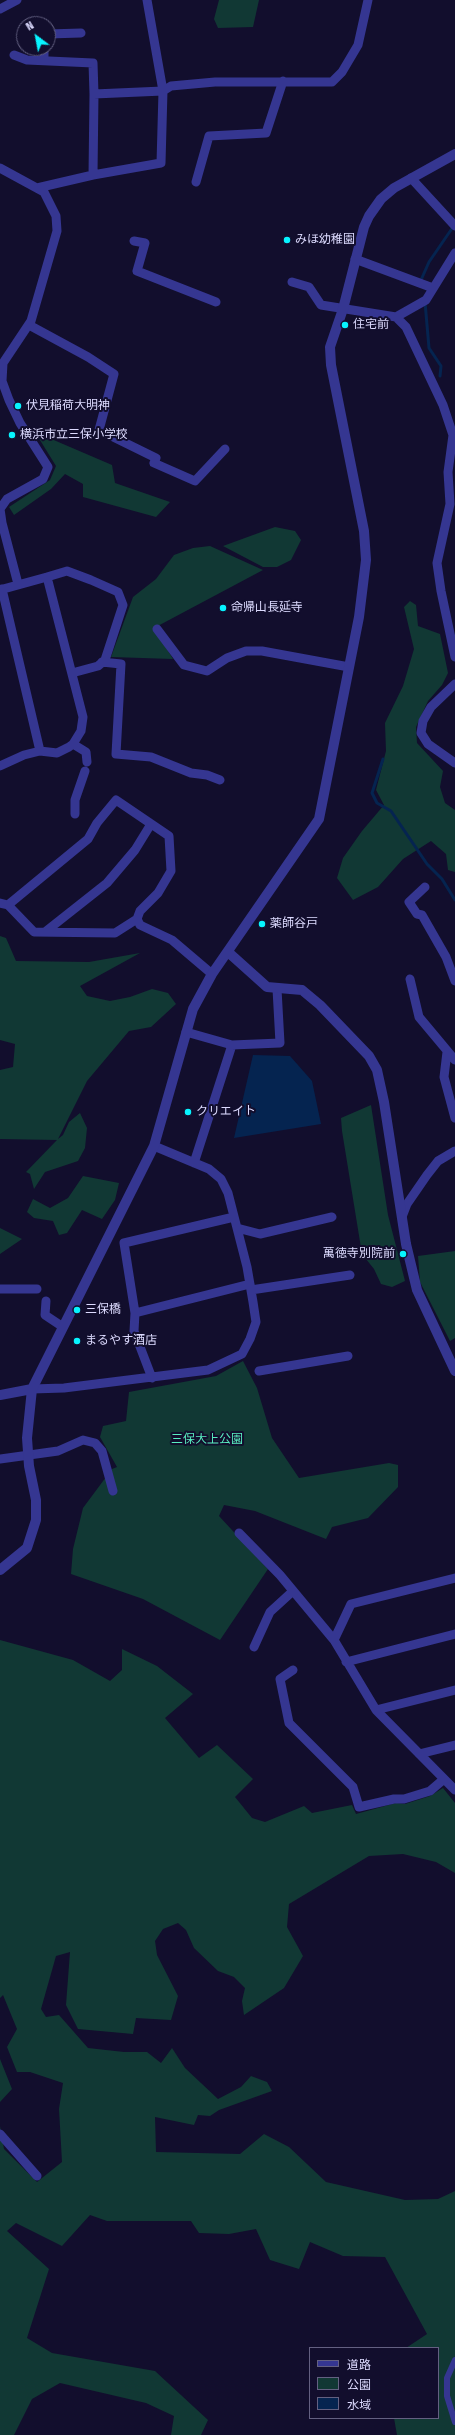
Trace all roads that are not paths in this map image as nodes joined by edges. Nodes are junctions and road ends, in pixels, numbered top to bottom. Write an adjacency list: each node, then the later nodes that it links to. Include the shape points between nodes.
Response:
1 (17, 0): 4 (street)
2 (147, 0): 11 (street)
3 (368, 0): 10 (street, via 358,45 342,72 332,82)
4 (0, 9)
5 (81, 33): 6 (street)
6 (56, 34)
7 (14, 55): 9 (street, via 28,60)
8 (44, 56): 9 (street)
9 (44, 60): 12 (street, via 93,63)
10 (283, 81): 11 (street, via 215,82 171,86); 17 (street, via 266,133 209,136)
11 (163, 91): 12 (street); 15 (street, via 161,163)
12 (94, 94): 15 (street)
13 (455, 154): 16 (street)
14 (0, 168): 18 (street)
15 (94, 175): 18 (street)
16 (411, 178): 19 (street); 22 (street, via 381,199 369,216)
17 (196, 182)
18 (37, 188): 28 (street, via 44,192 51,203 56,216 57,231)
19 (455, 226)
20 (134, 241): 25 (street, via 145,243 137,271)
21 (455, 253): 24 (street)
22 (355, 259): 24 (street); 26 (street)
23 (292, 282): 26 (street, via 309,287 321,305)
24 (433, 288): 27 (street, via 426,300)
25 (216, 302)
26 (343, 308): 27 (street); 36 (street, via 330,347 331,365 364,531 366,560 365,582)
27 (396, 317): 34 (street, via 406,327 443,405 453,435 448,472 450,504 437,563)
28 (29, 325): 29 (street, via 114,374 99,430 156,458 154,463 195,481); 31 (street, via 4,360 2,381 20,423 48,467 43,479 7,500 0,509)
29 (225, 449)
30 (47, 577): 31 (street); 35 (street, via 67,571 118,592 123,605); 37 (street)
31 (18, 584): 32 (street)
32 (1, 590): 40 (street)
33 (157, 629): 36 (street, via 184,665 207,671 227,658 246,651 262,651)
34 (455, 657)
35 (102, 662): 37 (street, via 98,666); 45 (street, via 121,664 116,754 151,757)
36 (349, 667): 52 (street, via 319,818)
37 (72, 673): 39 (street, via 82,717 81,731)
38 (455, 684): 42 (street, via 431,707 423,721 422,733 428,744)
39 (73, 744): 40 (street, via 57,752); 41 (street, via 86,752)
40 (40, 751): 43 (street)
41 (87, 762)
42 (455, 763)
43 (0, 766)
44 (85, 771): 46 (street, via 75,800)
45 (220, 780)
46 (75, 814)
47 (151, 824): 49 (street, via 116,800 97,823 88,839); 50 (street, via 169,836 171,872 158,893 140,911); 51 (street, via 135,850 107,883)
48 (425, 887): 55 (street, via 408,902 417,914 422,915 446,957)
49 (4, 904): 51 (street, via 34,932)
50 (137, 919): 51 (street, via 116,933); 53 (street, via 140,925 172,940)
51 (45, 932)
52 (228, 952): 53 (street); 56 (street, via 266,987)
53 (212, 974): 57 (street, via 193,1009)
54 (410, 979): 59 (street, via 419,1017)
55 (455, 981)
56 (277, 988): 58 (street, via 280,1043); 67 (street, via 302,990 369,1056 377,1070)
57 (186, 1032): 58 (street); 62 (street)
58 (232, 1046): 64 (street)
59 (447, 1052): 60 (street); 61 (street, via 444,1077)
60 (455, 1060)
61 (455, 1118)
62 (154, 1146): 64 (street); 75 (street)
63 (455, 1151): 67 (street, via 438,1161 426,1175 407,1204)
64 (194, 1163): 65 (street, via 209,1169 221,1179)
65 (234, 1216): 68 (street); 74 (street, via 124,1243)
66 (332, 1217): 68 (street, via 260,1234)
67 (402, 1217): 78 (street, via 417,1290)
68 (237, 1228): 70 (street)
69 (350, 1275): 70 (street)
70 (251, 1287): 74 (street); 79 (street, via 256,1322 242,1354 208,1370)
71 (0, 1289): 72 (street)
72 (37, 1289)
73 (46, 1301): 75 (street, via 45,1315)
74 (135, 1313): 79 (street, via 134,1331)
75 (63, 1326): 80 (street)
76 (348, 1356): 77 (street)
77 (259, 1371)
78 (455, 1371)
79 (152, 1378): 80 (street)
80 (32, 1389): 81 (street); 85 (street, via 27,1438 29,1466 36,1500 36,1520 27,1548)
81 (0, 1395)
82 (0, 1459): 83 (street, via 58,1451 83,1440 95,1443 102,1451)
83 (113, 1491)
84 (239, 1533): 87 (street)
85 (0, 1570)
86 (455, 1578): 89 (street, via 351,1604)
87 (293, 1591): 89 (street); 90 (street, via 270,1612)
88 (455, 1634): 91 (street)
89 (334, 1640): 91 (street)
90 (254, 1647)
91 (346, 1662): 94 (street)
92 (293, 1670): 97 (street, via 280,1679 289,1722 353,1787 359,1806 404,1799 430,1791)
93 (455, 1690): 94 (street)
94 (376, 1710): 96 (street)
95 (455, 1745): 96 (street)
96 (419, 1754): 97 (street)
97 (444, 1779): 98 (street)
98 (455, 1790)
99 (0, 2134): 100 (street)
100 (37, 2176)
101 (455, 2360): 102 (street, via 447,2378 447,2396)
102 (455, 2422)

